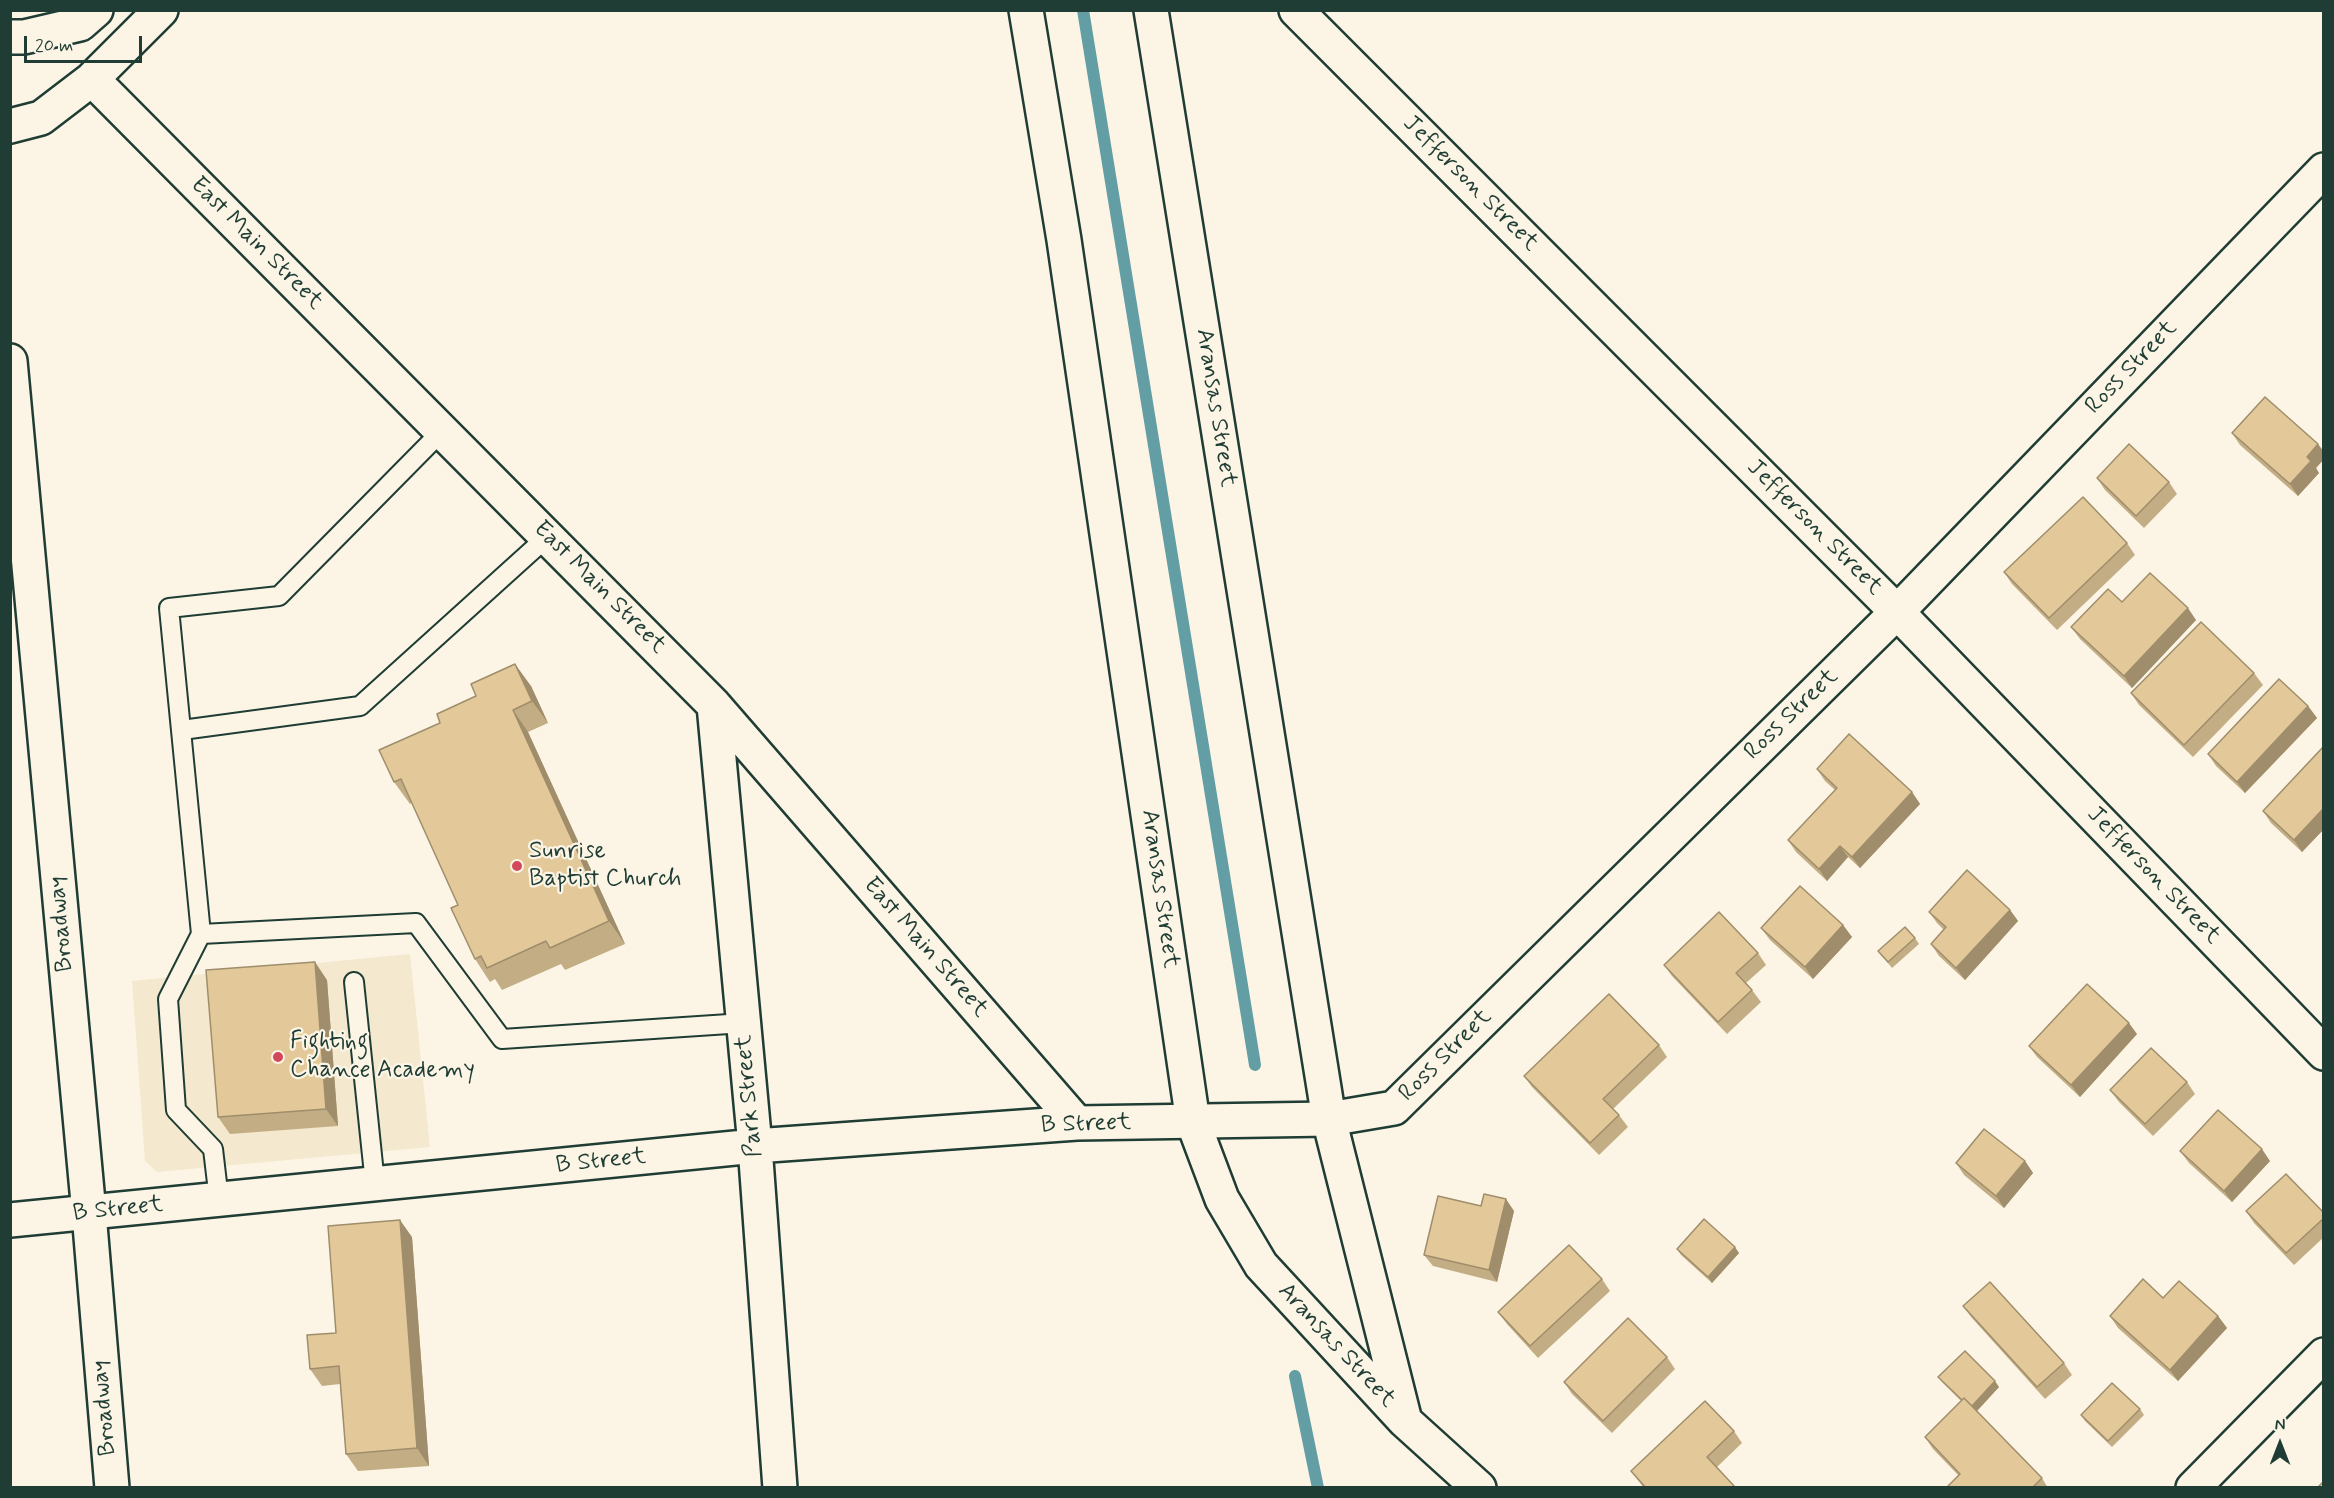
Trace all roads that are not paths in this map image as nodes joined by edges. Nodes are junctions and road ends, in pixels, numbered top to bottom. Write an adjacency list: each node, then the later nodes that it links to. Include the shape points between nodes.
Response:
1 (96, 10): 6 (street, via 80,24 24,38)
2 (161, 10): 7 (street)
3 (1026, 10): 21 (street, Aransas Street, via 1066,252)
4 (1151, 10): 20 (street, Aransas Street)
5 (1301, 12): 13 (street, Jefferson Street)
6 (10, 37)
7 (92, 79): 8 (street, via 41,118); 11 (street, East Main Street)
8 (10, 126)
9 (2324, 170): 13 (street, Ross Street)
10 (10, 361): 26 (street, Broadway)
11 (442, 431): 12 (street, East Main Street); 15 (lane, via 279,596 169,609)
12 (547, 537): 14 (street, East Main Street); 15 (lane, via 360,706)
13 (1897, 612): 19 (street, Jefferson Street); 20 (street, Ross Street, via 1394,1108)
14 (714, 705): 18 (street, Park Street); 22 (street, East Main Street)
15 (182, 730): 16 (lane)
16 (201, 934): 18 (lane, via 416,923 502,1039); 25 (lane, via 168,999 176,1110 213,1149)
17 (354, 982): 24 (lane)
18 (744, 1023): 23 (street, Park Street)
19 (2324, 1053)
20 (1329, 1119): 21 (street, Ross Street); 29 (street, Aransas Street)
21 (1193, 1122): 22 (street, B Street); 29 (street, Aransas Street, via 1222,1199 1261,1265)
22 (1077, 1123): 23 (street, B Street)
23 (755, 1146): 24 (street, B Street); 31 (street, Park Street)
24 (375, 1184): 25 (street, B Street)
25 (219, 1200): 26 (street, B Street)
26 (89, 1213): 27 (street, B Street); 30 (street, Broadway)
27 (10, 1220)
28 (2324, 1355): 33 (street)
29 (1405, 1421): 32 (street)
30 (112, 1488)
31 (780, 1488)
32 (1479, 1488)
33 (2193, 1488)

